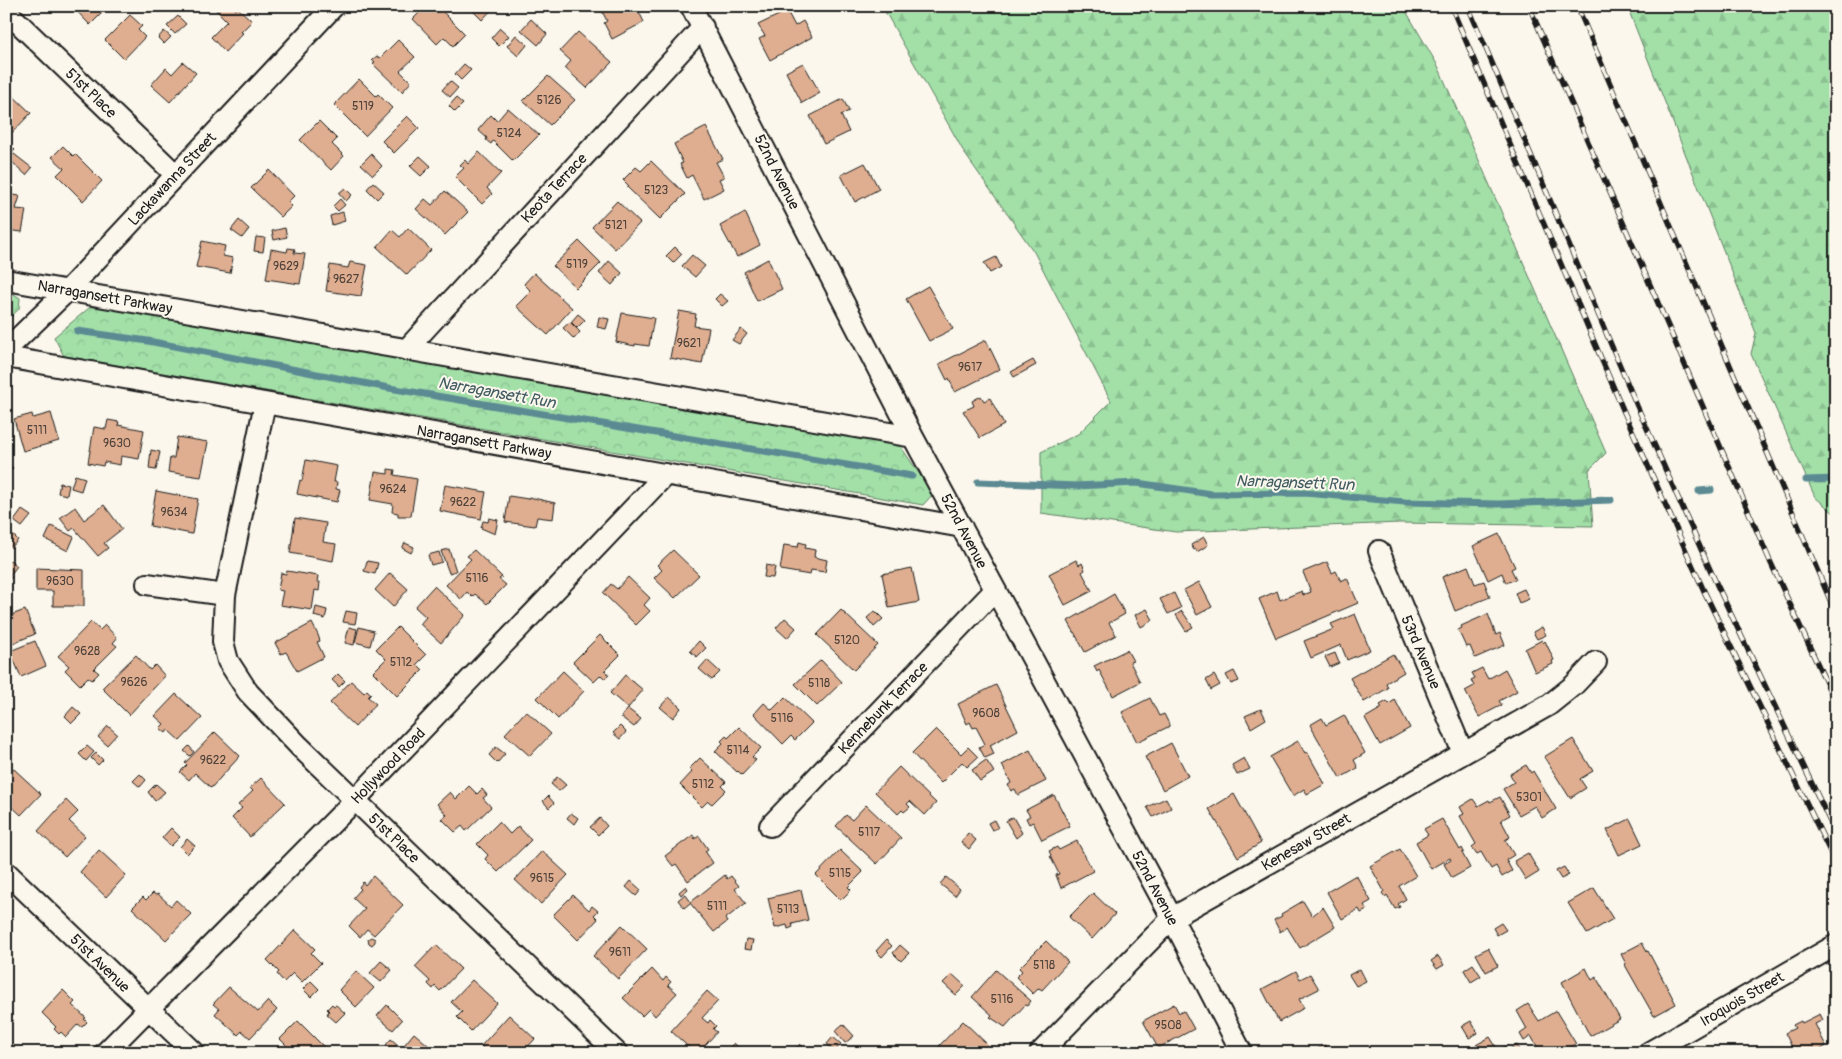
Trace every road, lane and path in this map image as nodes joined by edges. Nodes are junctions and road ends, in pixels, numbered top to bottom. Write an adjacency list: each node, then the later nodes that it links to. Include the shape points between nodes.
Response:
1 (334, 6): 5 (street, Lackawanna Street)
2 (691, 6): 4 (street, 52nd Avenue)
3 (6, 11): 5 (street, 51st Place)
4 (703, 27): 9 (street, Keota Terrace); 12 (street, 52nd Avenue)
5 (176, 175): 7 (street, Lackawanna Street)
6 (6, 280): 7 (street, Narragansett Parkway)
7 (67, 291): 8 (street, Lackawanna Street); 9 (street, Narragansett Parkway)
8 (6, 350)
9 (406, 350): 12 (street, Narragansett Parkway)
10 (6, 357): 11 (street, Narragansett Parkway)
11 (265, 403): 13 (street, Narragansett Parkway); 18 (street, 51st Place)
12 (912, 437): 14 (street, 52nd Avenue)
13 (666, 474): 14 (street, Narragansett Parkway); 21 (street, Hollywood Road)
14 (962, 527): 17 (street, 52nd Avenue)
15 (1379, 552): 20 (street, 53rd Avenue)
16 (147, 584): 18 (street)
17 (995, 590): 22 (street, Kennebunk Terrace); 24 (street, 52nd Avenue)
18 (225, 595): 21 (street, 51st Place, via 223,642 228,661 248,692)
19 (1596, 662): 20 (street, Kenesaw Street, via 1549,704)
20 (1463, 753): 24 (street, Kenesaw Street)
21 (355, 800): 26 (street, Hollywood Road); 29 (street, 51st Place)
22 (770, 826)
23 (6, 872): 26 (street, 51st Avenue)
24 (1172, 918): 30 (street, Kenesaw Street); 31 (street, 52nd Avenue)
25 (1836, 945): 32 (street, Iroquois Street)
26 (148, 1008): 27 (street, Hollywood Road); 28 (street, 51st Avenue)
27 (105, 1053)
28 (195, 1053)
29 (617, 1053)
30 (1040, 1053)
31 (1242, 1053)
32 (1648, 1053)

